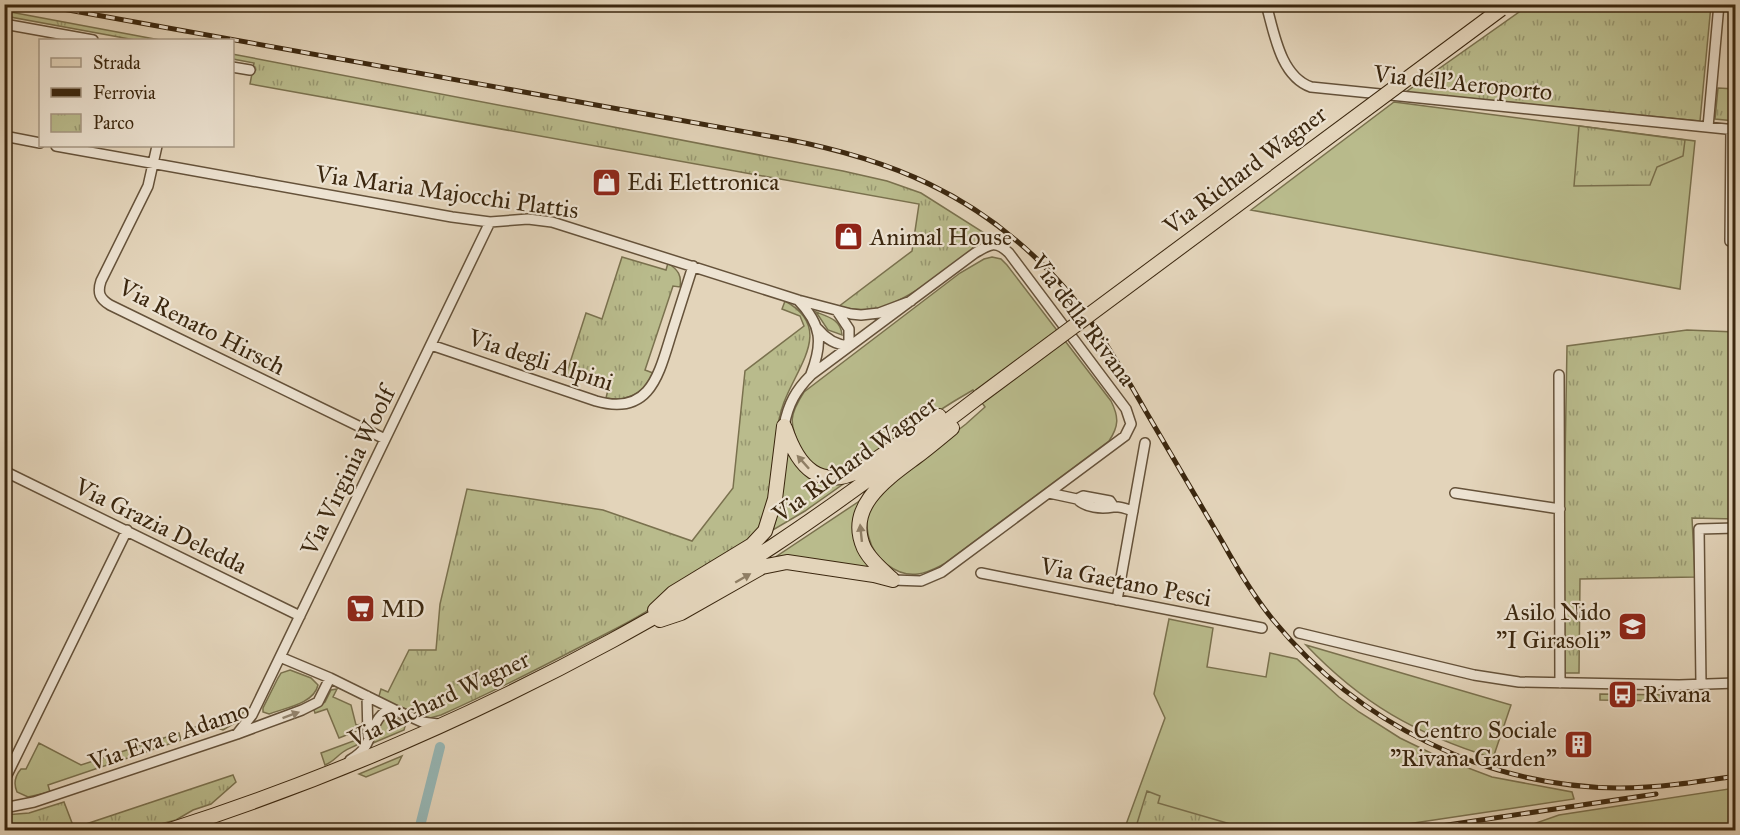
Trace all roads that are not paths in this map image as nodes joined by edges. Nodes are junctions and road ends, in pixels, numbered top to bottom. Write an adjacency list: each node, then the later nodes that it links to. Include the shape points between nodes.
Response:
1 (1266, 4): 8 (street, Via dell'Aeroporto, via 1284,60 1297,80 1311,87)
2 (1719, 4): 8 (street)
3 (1505, 6): 26 (main road, Via Richard Wagner, bridge)
4 (4, 24): 5 (street)
5 (87, 39)
6 (234, 67): 7 (street)
7 (250, 70)
8 (1708, 127): 9 (street, Via dell'Aeroporto)
9 (1733, 130): 16 (street, via 1730,241)
10 (4, 136): 11 (street)
11 (39, 143)
12 (61, 147): 14 (street, Via Maria Majocchi Plattis)
13 (157, 147): 14 (street)
14 (154, 164): 15 (street, Via Maria Majocchi Plattis); 28 (street, Via Renato Hirsch, via 148,186 100,286 101,298)
15 (490, 222): 17 (street, Via Maria Majocchi Plattis, via 552,222); 22 (street, Via Virginia Woolf)
16 (1736, 242)
17 (693, 266): 18 (street, Via Maria Majocchi Plattis); 22 (street, Via degli Alpini, via 657,378 644,395 627,404 615,406 596,401)
18 (798, 300): 20 (street, Via Maria Majocchi Plattis); 21 (street)
19 (910, 301): 20 (street, Via Maria Majocchi Plattis, via 870,314); 23 (street, Via della Rivana); 31 (street, Via della Rivana, via 975,253 992,245 1002,247 1126,409 1131,424 1125,436)
20 (837, 311): 23 (street, via 849,329)
21 (818, 329): 23 (street, via 834,342); 24 (street, via 818,350)
22 (430, 345): 28 (street, Via Virginia Woolf)
23 (849, 346): 24 (street, Via della Rivana)
24 (811, 375): 27 (street, via 793,396)
25 (1559, 375): 33 (street)
26 (980, 396): 27 (main road, one-way to 27, via 945,413 862,469 842,477 825,477 807,467 797,457); 38 (main road, one-way to 26, via 863,547 860,522 866,502 888,478 962,420); 41 (main road, Via Richard Wagner, via 780,541)
27 (784, 426): 41 (main road, via 773,505 765,531 752,544 673,593)
28 (385, 439): 40 (street, Via Virginia Woolf)
29 (1144, 442): 34 (street)
30 (4, 471): 36 (street, Via Grazia Deledda)
31 (1049, 493): 34 (street, via 1108,510 1114,507); 38 (street, Via della Rivana, via 938,575 921,581)
32 (1455, 493): 33 (street)
33 (1560, 509): 46 (street)
34 (1133, 511): 39 (street)
35 (1736, 528): 47 (street, via 1699,529)
36 (127, 530): 40 (street, Via Grazia Deledda); 55 (street)
37 (981, 573): 39 (street, Via Gaetano Pesci)
38 (893, 580): 41 (main road, one-way to 38, via 681,613 775,563)
39 (1117, 600): 42 (street, Via Gaetano Pesci)
40 (300, 616): 44 (street, Via Virginia Woolf)
41 (633, 628): 51 (main road, Via Richard Wagner)
42 (1262, 628)
43 (1299, 633): 46 (street, via 1474,675)
44 (280, 657): 45 (street); 52 (street, Via Virginia Woolf, via 252,715)
45 (330, 678): 49 (street); 52 (street, Via Eva e Adamo, one-way to 45, via 311,707 323,696)
46 (1560, 683): 47 (street)
47 (1701, 684): 48 (street)
48 (1736, 684)
49 (370, 698): 50 (street); 53 (street)
50 (393, 709): 51 (street, via 422,722); 53 (street, via 380,716)
51 (443, 724): 54 (main road, Via Richard Wagner)
52 (237, 734): 56 (street, Via Eva e Adamo)
53 (369, 739): 54 (street, via 356,756)
54 (315, 779): 57 (main road, Via Richard Wagner)
55 (4, 781)
56 (4, 808)
57 (170, 831)

